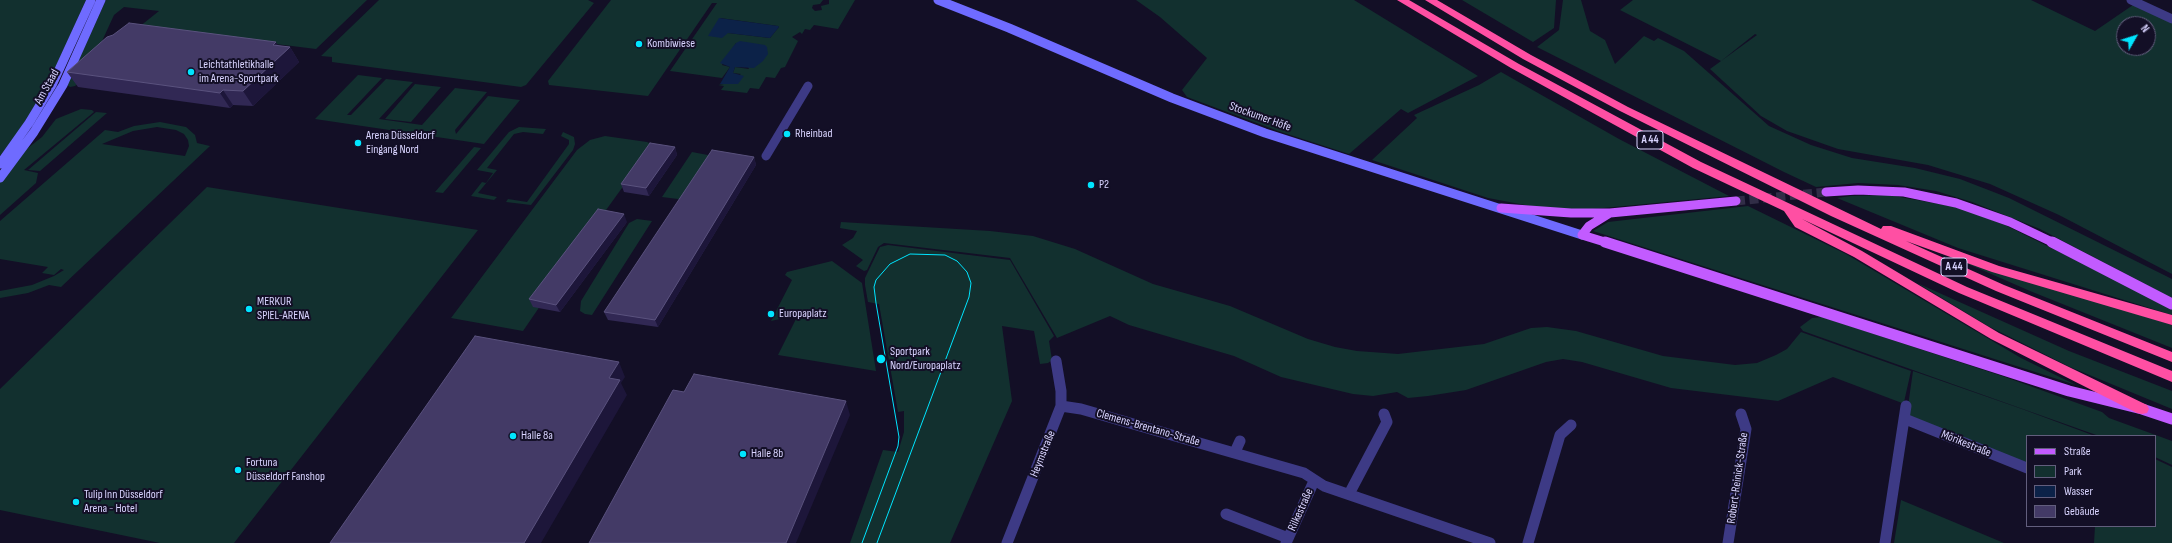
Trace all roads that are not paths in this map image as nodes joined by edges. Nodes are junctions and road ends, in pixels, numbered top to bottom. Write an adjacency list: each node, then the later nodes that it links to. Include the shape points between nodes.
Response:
1 (91, 0): 10 (street, Am Staad, via 52,85)
2 (101, 0): 12 (street, Am Staad, via 63,85 34,132)
3 (938, 0): 15 (street, Stockumer Höfe, via 1172,98 1265,133)
4 (1402, 0): 16 (highway, A 44, via 1515,66 1697,165)
5 (1430, 0): 11 (highway, A 44, via 1527,57)
6 (2131, 0): 7 (street)
7 (2172, 19)
8 (808, 86): 9 (street)
9 (766, 156)
10 (0, 164)
11 (1740, 167): 20 (highway, via 1780,181 1944,251 1996,269); 21 (highway, A 44, via 1941,262)
12 (0, 178)
13 (1826, 192): 19 (main road, via 1904,192 1956,202 2038,235)
14 (1736, 201): 17 (main road)
15 (1501, 208): 17 (main road, via 1571,214); 18 (street, Stockumer Höfe)
16 (1788, 209): 23 (highway, A 44, via 1963,290); 26 (highway, via 1799,224 1858,254 1995,336)
17 (1610, 213): 18 (main road, via 1589,226)
18 (1582, 235): 26 (main road, via 2069,391)
19 (2172, 304)
20 (2172, 320)
21 (2172, 357)
22 (1056, 361): 24 (street, Heymstraße)
23 (2172, 377)
24 (1061, 406): 33 (street, Clemens-Brentano-Straße, via 1238,447 1304,473); 37 (street, Heymstraße)
25 (1906, 406): 29 (street)
26 (2142, 409): 30 (main road)
27 (1384, 414): 34 (street, via 1387,422)
28 (1741, 414): 40 (street, Robert-Reinick-Straße, via 1746,429)
29 (1905, 419): 32 (street, Mörikestraße); 41 (street)
30 (2172, 419)
31 (1571, 425): 39 (street, via 1560,435)
32 (2026, 468)
33 (1314, 481): 34 (street, Clemens-Brentano-Straße); 36 (street, Rilkestraße)
34 (1349, 494): 38 (street, Clemens-Brentano-Straße)
35 (1226, 514): 36 (street, Rilkestraße)
36 (1287, 541)
37 (1007, 543)
38 (1490, 543)
39 (1528, 543)
40 (1728, 543)
41 (1885, 543)

